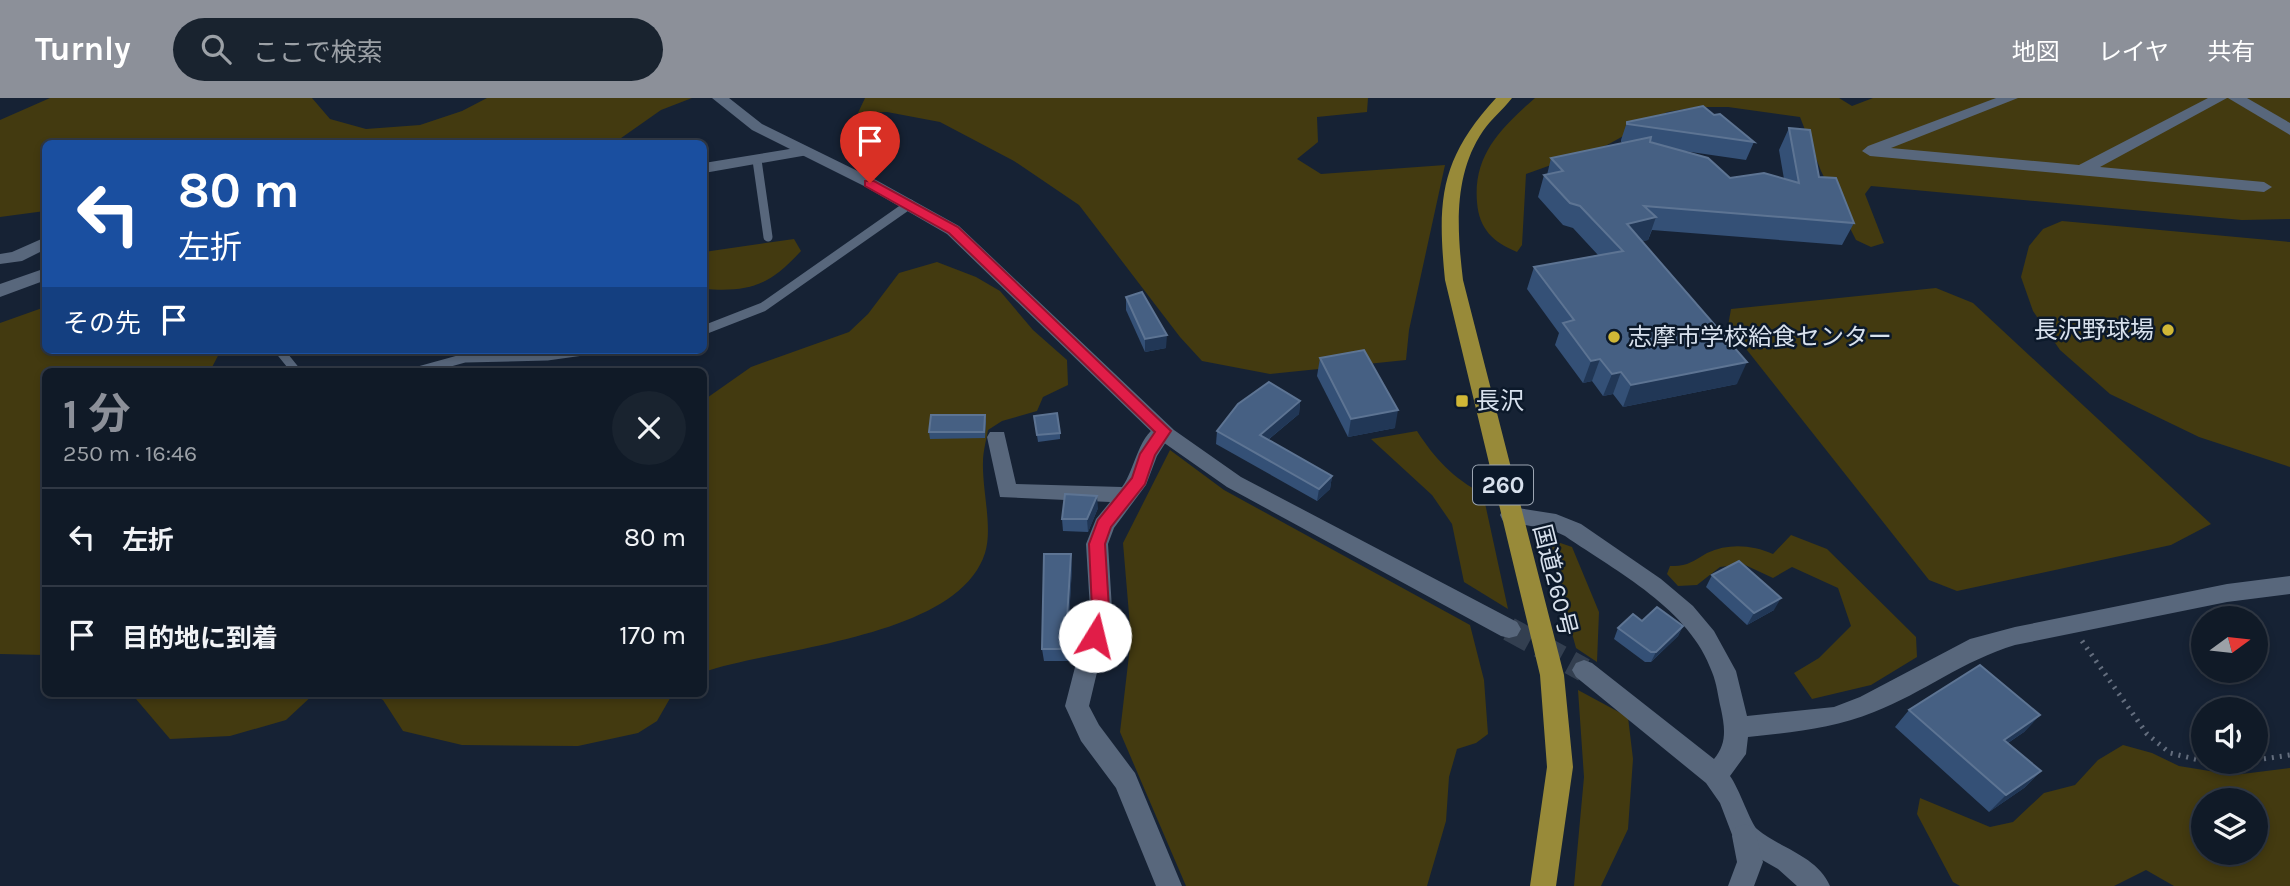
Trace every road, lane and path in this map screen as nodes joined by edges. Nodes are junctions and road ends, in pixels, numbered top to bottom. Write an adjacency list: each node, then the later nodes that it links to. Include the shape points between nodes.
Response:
1 (720, 98): 7 (street, via 757,127)
2 (1504, 98): 26 (highway, 国道260号 / 260, via 1475,131 1457,166 1448,220 1454,280)
3 (2010, 98): 10 (street, via 1870,151)
4 (2219, 98): 10 (street)
5 (2236, 98): 6 (street)
6 (2290, 130)
7 (803, 152): 8 (street); 12 (street)
8 (757, 160): 9 (street); 13 (lane)
9 (707, 168)
10 (2082, 170): 11 (street)
11 (2264, 187)
12 (910, 204): 18 (lane, via 877,222 783,298); 23 (street, via 953,230 984,257)
13 (768, 237)
14 (42, 244): 15 (street)
15 (0, 259)
16 (42, 275): 17 (street)
17 (0, 291)
18 (707, 329)
19 (282, 354): 21 (lane)
20 (561, 354): 22 (lane, via 469,359)
21 (294, 368)
22 (424, 368)
23 (1163, 431): 25 (street); 29 (street, via 1234,482)
24 (997, 437): 25 (street, via 1007,491)
25 (1128, 495): 37 (street, via 1104,525 1097,544 1101,609 1077,706 1090,733 1126,781)
26 (1511, 515): 31 (street, via 1556,522 1573,530 1624,563 1685,612 1724,671); 38 (highway, 国道260号 / 260, via 1552,675 1560,767)
27 (2290, 585): 28 (street)
28 (2071, 624): 31 (street, via 1978,646 1869,705 1834,718); 33 (path, via 2147,734 2169,753)
29 (1509, 629)
30 (1584, 670): 35 (street)
31 (1737, 728): 35 (street, via 1734,754)
32 (2290, 755): 34 (path)
33 (2191, 758)
34 (2268, 758)
35 (1715, 775): 36 (street, via 1731,797)
36 (1745, 836): 39 (street, via 1750,862); 40 (street, via 1787,860)
37 (1169, 886)
38 (1544, 886)
39 (1741, 886)
40 (1817, 886)

